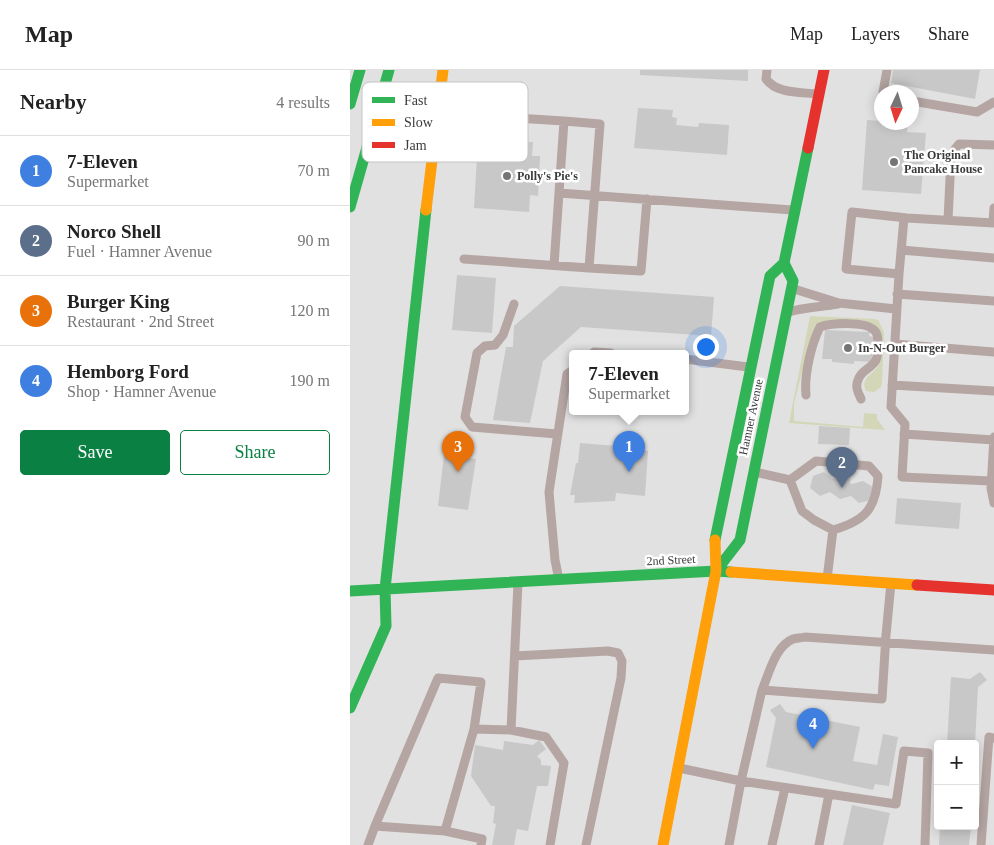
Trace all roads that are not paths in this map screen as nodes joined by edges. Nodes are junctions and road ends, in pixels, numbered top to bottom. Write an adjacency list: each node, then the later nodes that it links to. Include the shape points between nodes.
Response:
1 (360, 70): 9 (main road)
2 (767, 70): 6 (lane, via 766,80 782,90)
3 (824, 70): 6 (main road, Hamner Avenue)
4 (887, 70): 5 (lane)
5 (884, 85)
6 (819, 94): 20 (main road, Hamner Avenue)
7 (919, 101): 8 (lane, via 977,112)
8 (994, 102)
9 (350, 104)
10 (528, 119): 11 (lane)
11 (564, 121): 15 (lane); 16 (lane, via 600,124)
12 (994, 144): 22 (lane, via 959,144 955,149 951,158)
13 (363, 162): 18 (main road)
14 (432, 162): 60 (main road)
15 (559, 193): 16 (lane); 28 (lane)
16 (594, 195): 17 (lane); 29 (lane)
17 (647, 199): 20 (lane); 29 (lane, via 641,271)
18 (350, 208)
19 (994, 208): 23 (lane)
20 (795, 210): 27 (main road, Hamner Avenue)
21 (904, 218): 22 (lane); 24 (lane); 30 (lane, via 852,212 846,269)
22 (948, 220): 23 (lane)
23 (993, 223)
24 (901, 250): 25 (lane); 30 (lane)
25 (994, 258)
26 (464, 259): 28 (lane)
27 (784, 263): 31 (main road, via 793,281); 41 (main road, Hamner Avenue, via 770,276)
28 (554, 265): 29 (lane)
29 (589, 268)
30 (899, 274): 32 (lane)
31 (792, 288): 34 (lane); 37 (main road, Hamner Avenue)
32 (897, 294): 33 (lane); 36 (lane)
33 (994, 301)
34 (839, 303): 36 (lane); 37 (lane)
35 (514, 304): 47 (lane, via 503,335 495,344 485,346 477,353 465,417 472,427)
36 (896, 308): 38 (lane)
37 (786, 313): 50 (main road, Hamner Avenue)
38 (894, 344): 39 (lane); 43 (lane)
39 (994, 352)
40 (689, 360): 41 (lane)
41 (750, 368): 55 (main road, Hamner Avenue, via 714,541)
42 (569, 373): 47 (lane)
43 (892, 385): 44 (lane); 48 (lane, via 891,407 905,424)
44 (994, 391)
45 (806, 395): 46 (lane, via 807,367 820,327 857,325 874,330 878,337 876,359 858,380 856,389)
46 (861, 399)
47 (557, 434): 57 (lane, via 549,492)
48 (904, 434): 49 (lane); 52 (lane, via 902,477)
49 (994, 438): 52 (lane)
50 (754, 472): 51 (lane); 55 (main road, Hamner Avenue, via 740,540)
51 (790, 480): 54 (lane, via 802,511); 54 (lane, via 816,461 869,466 878,476 877,492 869,511 850,525)
52 (991, 481): 53 (lane)
53 (994, 503)
54 (833, 530): 56 (lane)
55 (716, 571): 56 (main road, 2nd Street); 57 (main road, 2nd Street); 71 (main road, Hamner Avenue)
56 (827, 579): 59 (main road, 2nd Street)
57 (558, 580): 58 (main road, 2nd Street)
58 (518, 582): 60 (main road, 2nd Street); 65 (lane)
59 (891, 583): 61 (main road, 2nd Street); 63 (lane)
60 (385, 589): 62 (main road, 2nd Street); 67 (main road, via 386,626)
61 (994, 590)
62 (350, 591)
63 (886, 642): 64 (lane); 66 (lane, via 793,639 778,653); 66 (lane, via 882,699)
64 (994, 650)
65 (515, 656): 69 (lane); 80 (lane, via 608,651 618,653 622,661)
66 (762, 690): 72 (lane)
67 (350, 708)
68 (474, 729): 69 (lane); 75 (lane, via 481,682 438,678); 76 (lane)
69 (511, 730): 79 (lane, via 546,737 564,763)
70 (994, 738): 86 (lane, via 989,738)
71 (678, 767): 72 (lane); 81 (main road, Hamner Avenue)
72 (741, 781): 73 (lane); 82 (lane)
73 (785, 788): 74 (lane); 83 (lane)
74 (829, 794): 84 (lane); 85 (lane, via 896,804 904,751 928,753)
75 (375, 826): 76 (lane); 77 (lane)
76 (445, 831): 78 (lane, via 482,839)
77 (368, 845)
78 (481, 845)
79 (550, 845)
80 (586, 845)
81 (662, 845)
82 (729, 845)
83 (772, 845)
84 (818, 845)
85 (925, 845)
86 (980, 845)

